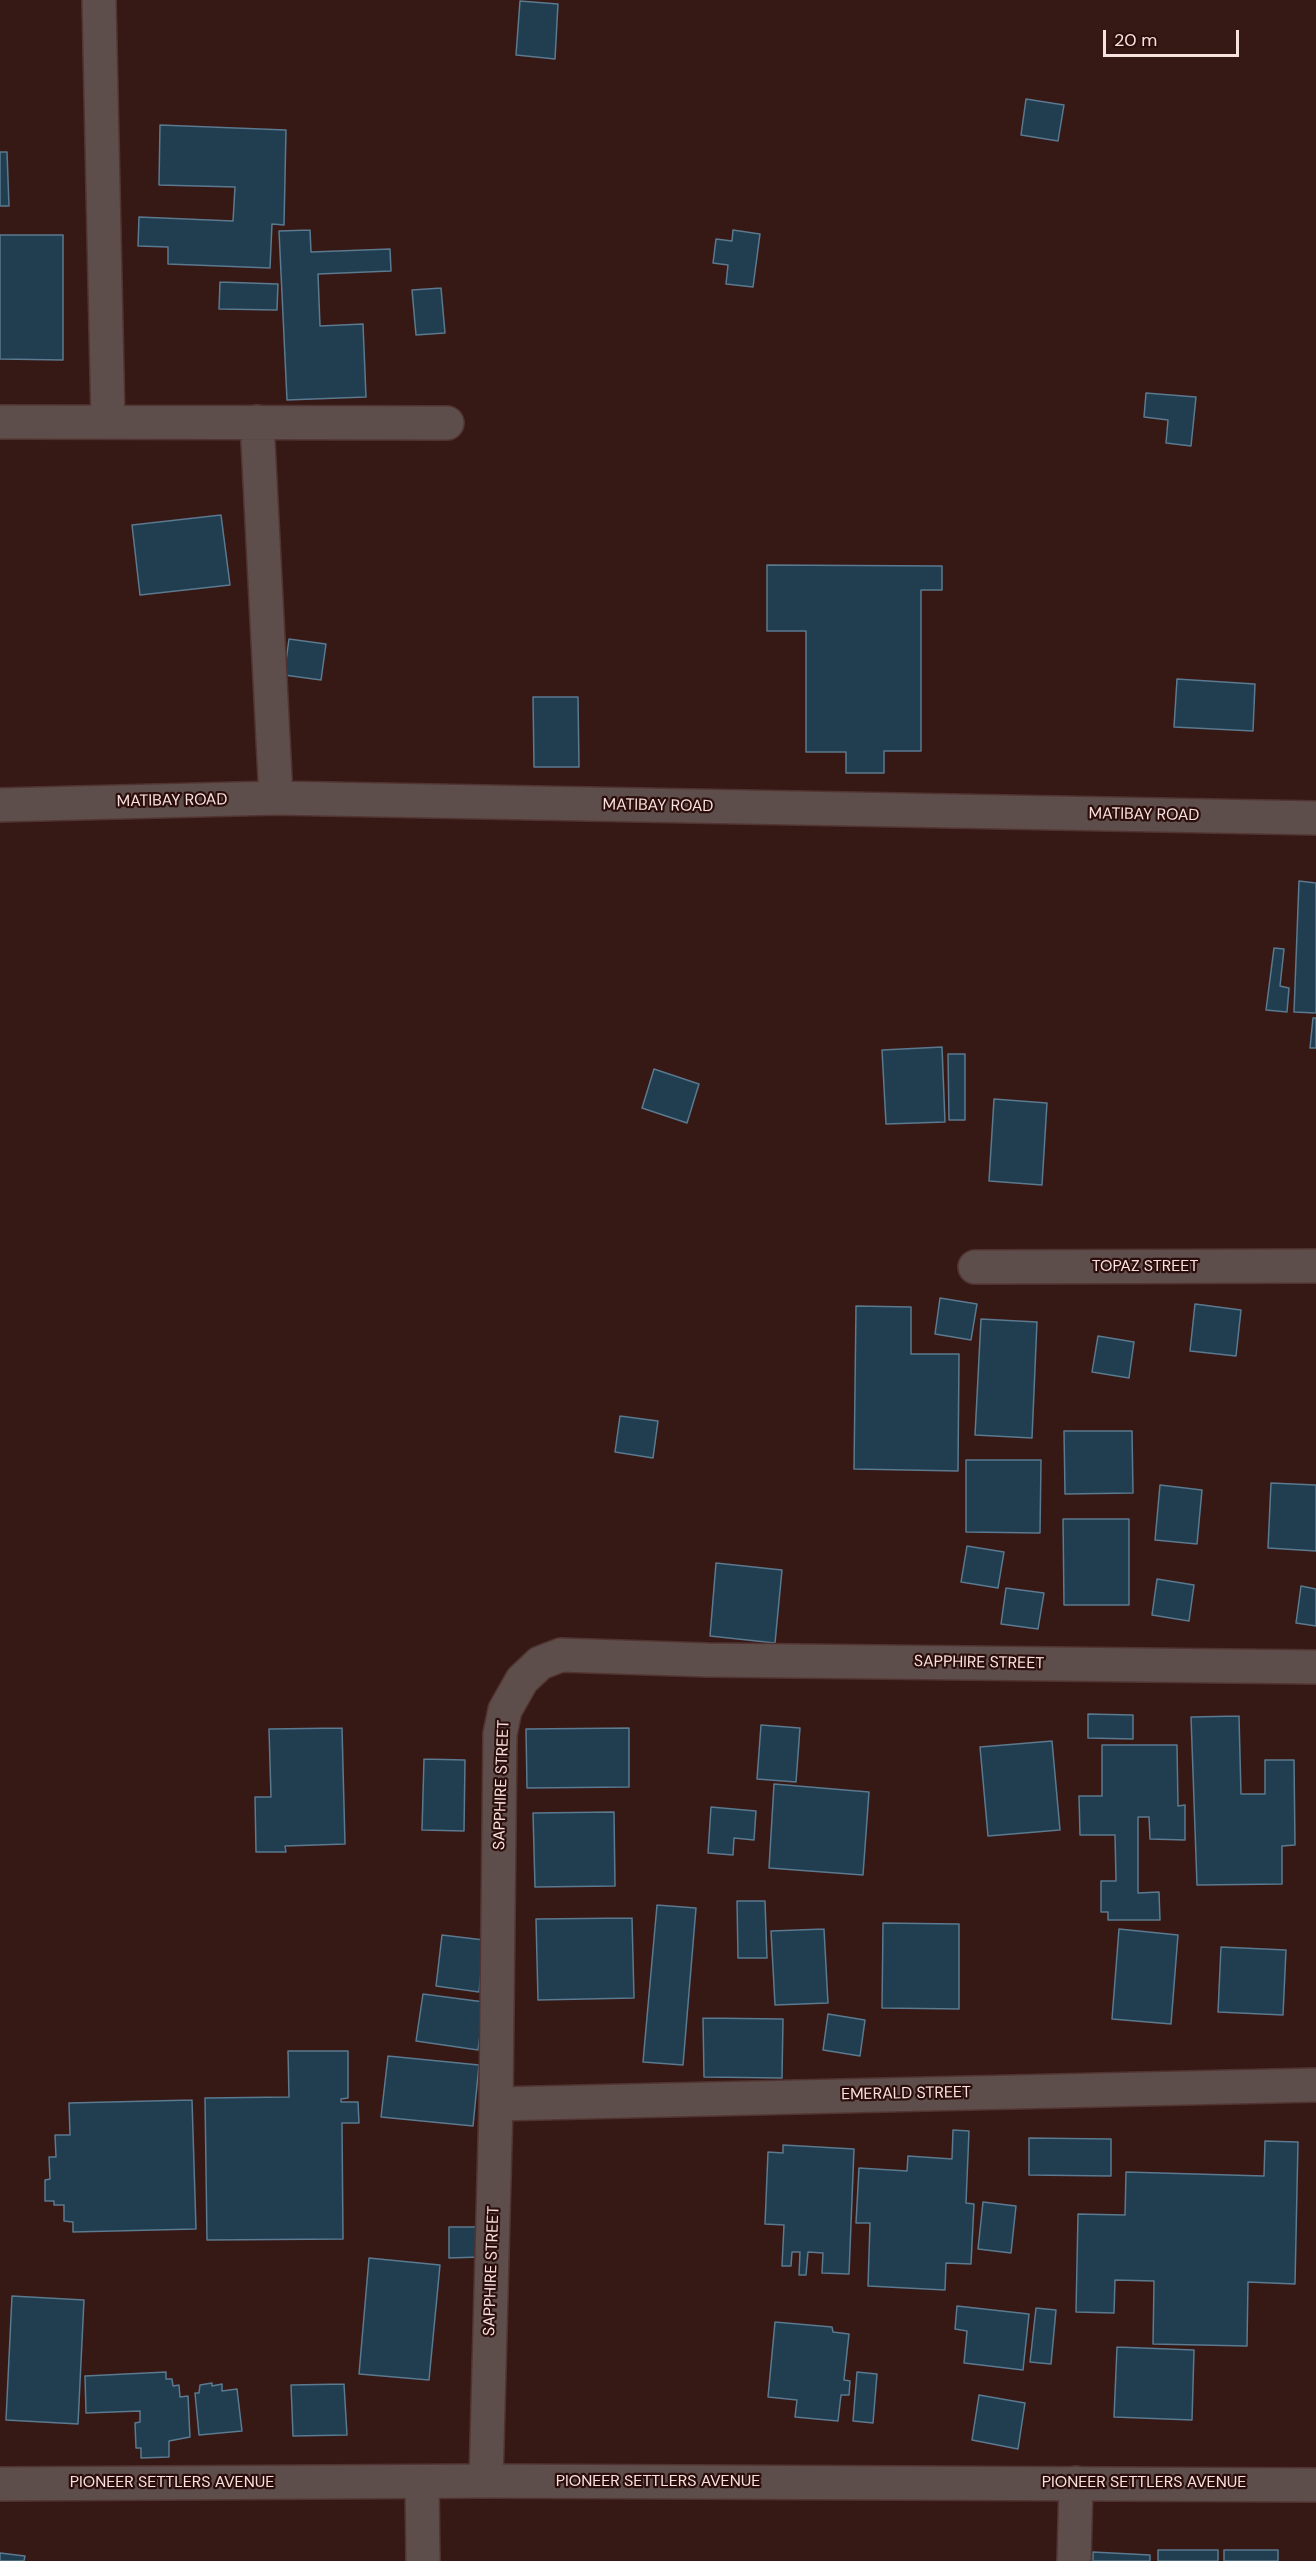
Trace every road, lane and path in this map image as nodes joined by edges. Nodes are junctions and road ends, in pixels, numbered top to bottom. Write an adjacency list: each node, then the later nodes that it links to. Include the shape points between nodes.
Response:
1 (99, 0): 3 (street)
2 (0, 422): 3 (street)
3 (108, 422): 4 (street)
4 (257, 422): 5 (street); 6 (street)
5 (447, 423)
6 (276, 798): 7 (street, MATIBAY ROAD); 8 (street, MATIBAY ROAD)
7 (0, 805)
8 (1316, 818)
9 (1316, 1266): 10 (street, TOPAZ STREET)
10 (975, 1267)
11 (1316, 1667): 13 (street, SAPPHIRE STREET, via 707,1660 594,1654 561,1655 540,1663 522,1680 505,1710 500,1734)
12 (1316, 2085): 13 (street, EMERALD STREET)
13 (496, 2104): 14 (street, SAPPHIRE STREET)
14 (486, 2481): 15 (street, PIONEER SETTLERS AVENUE); 16 (street, PIONEER SETTLERS AVENUE)
15 (422, 2482): 17 (street, PIONEER SETTLERS AVENUE); 19 (street)
16 (1076, 2483): 18 (street, PIONEER SETTLERS AVENUE); 20 (street)
17 (0, 2484)
18 (1316, 2485)
19 (423, 2561)
20 (1074, 2561)

